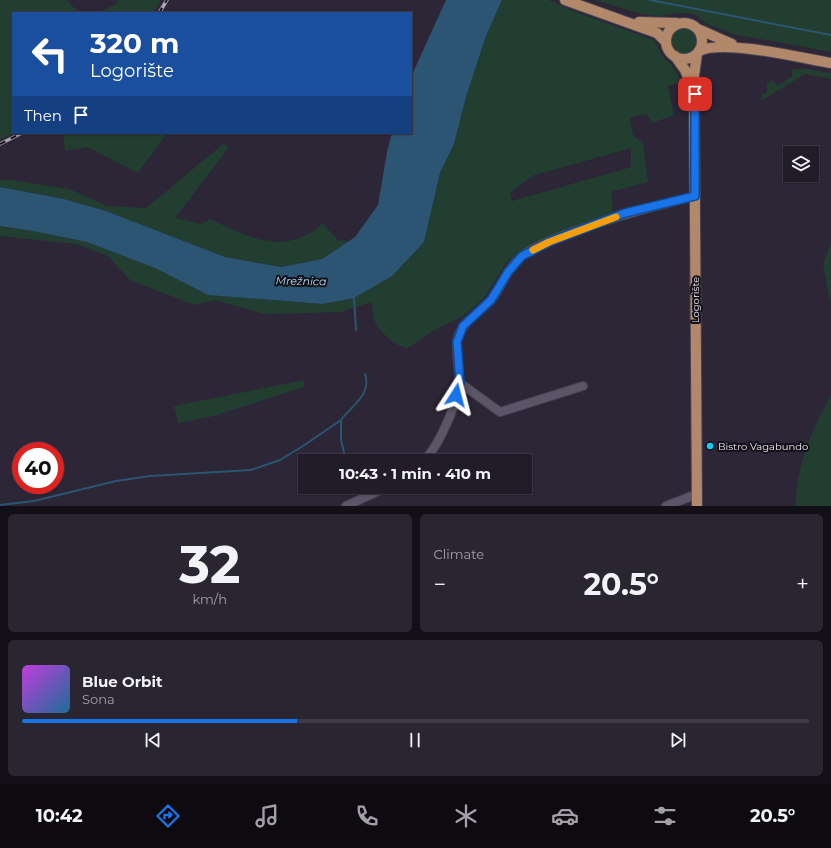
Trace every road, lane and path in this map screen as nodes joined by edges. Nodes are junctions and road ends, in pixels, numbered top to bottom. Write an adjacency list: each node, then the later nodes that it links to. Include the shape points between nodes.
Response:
1 (565, 0): 2 (main road)
2 (623, 20): 3 (main road); 5 (main road, via 657,33)
3 (680, 23): 4 (main road, via 690,23); 5 (main road, via 668,32)
4 (698, 29): 6 (main road); 7 (main road, via 702,40)
5 (666, 42): 8 (main road, via 667,48)
6 (741, 48): 7 (main road, via 713,46); 9 (main road)
7 (698, 52): 8 (main road, via 686,59); 10 (main road, Logorište)
8 (675, 56): 10 (main road, Logorište, via 685,70)
9 (831, 63)
10 (695, 94): 11 (main road, Logorište)
11 (695, 196): 12 (street, via 625,213 549,242 522,256 508,272 491,300 463,326 457,342); 16 (main road, Logorište)
12 (460, 383): 13 (street, via 500,412); 14 (street, via 449,419)
13 (583, 386)
14 (431, 454)
15 (373, 494): 17 (street)
16 (696, 494): 18 (street); 19 (main road, Logorište)
17 (346, 506)
18 (666, 506)
19 (697, 506)

